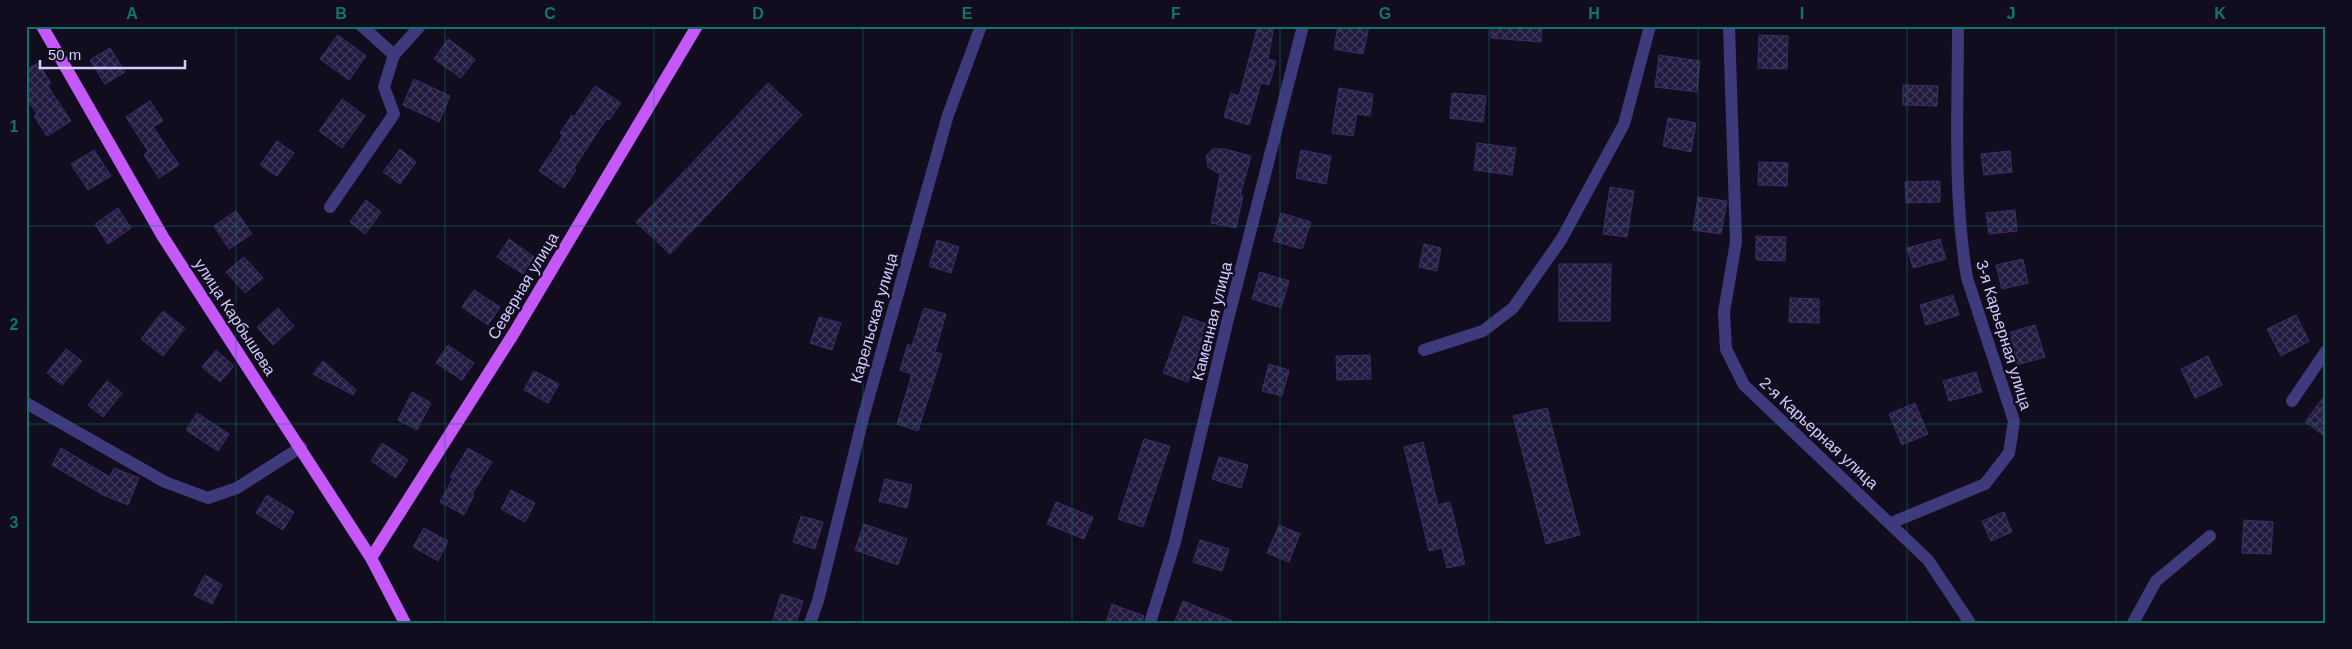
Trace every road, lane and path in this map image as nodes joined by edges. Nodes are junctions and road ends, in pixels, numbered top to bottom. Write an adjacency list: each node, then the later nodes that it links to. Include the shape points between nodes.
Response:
1 (42, 26): 16 (main road, улица Карбышева, via 163,237)
2 (362, 26): 10 (street)
3 (420, 26): 10 (street)
4 (696, 26): 19 (main road, Северная улица, via 514,334)
5 (982, 26): 21 (street, Карельская улица, via 945,124)
6 (1303, 26): 22 (street, Каменная улица, via 1175,542)
7 (1650, 26): 12 (street, via 1624,124 1556,248 1513,308 1483,331)
8 (1729, 26): 17 (street, 2-я Карьерная улица, via 1736,242 1724,312 1726,349 1744,385)
9 (1958, 26): 17 (street, 3-я Карьерная улица, via 1958,200 1964,260 2014,421 2009,453 1985,484)
10 (394, 56): 11 (street, via 384,87 394,114)
11 (330, 207)
12 (1424, 350)
13 (2326, 351): 14 (street)
14 (2292, 401)
15 (26, 402): 16 (street, via 165,482 208,498 237,488)
16 (301, 447): 19 (main road, улица Карбышева)
17 (1892, 523): 23 (street, 2-я Карьерная улица, via 1928,560)
18 (2210, 536): 24 (street, via 2156,581)
19 (371, 558): 20 (main road, улица Карбышева)
20 (405, 623)
21 (810, 623)
22 (1150, 623)
23 (1970, 623)
24 (2133, 623)

